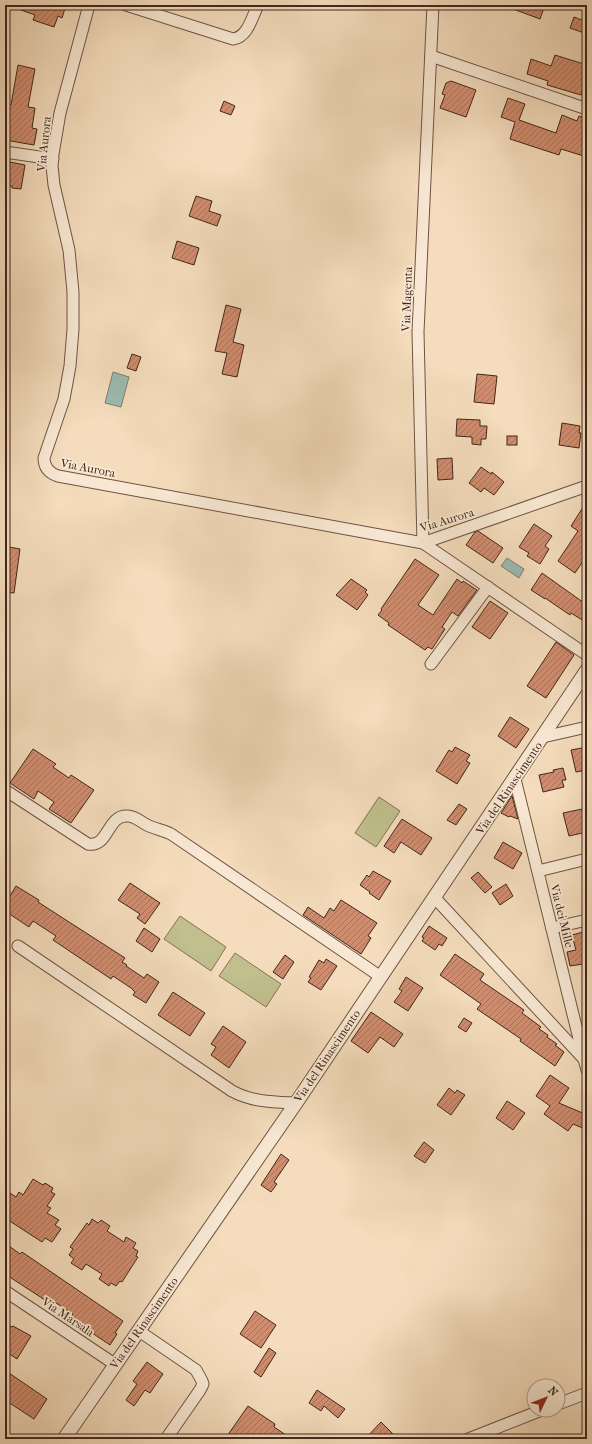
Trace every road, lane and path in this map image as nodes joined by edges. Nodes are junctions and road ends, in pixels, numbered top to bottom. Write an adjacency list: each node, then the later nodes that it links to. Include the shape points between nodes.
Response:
1 (89, 5): 8 (street, Via Aurora, via 60,113)
2 (126, 5): 3 (street, via 233,39 246,31)
3 (258, 5)
4 (433, 5): 5 (street, Via Magenta)
5 (431, 56): 6 (street); 10 (street, Via Magenta, via 418,332)
6 (587, 109)
7 (5, 152): 8 (street)
8 (53, 159): 10 (street, Via Aurora, via 54,185 69,250 74,308 67,383 44,458 50,472 58,476)
9 (587, 486): 10 (street, Via Aurora)
10 (423, 543): 11 (street)
11 (488, 587): 12 (street); 13 (street)
12 (587, 655)
13 (432, 664)
14 (587, 670): 16 (street, Via del Rinascimento)
15 (587, 727): 16 (street)
16 (543, 737): 17 (street, Via del Rinascimento)
17 (515, 779): 20 (street, Via dei Mille); 21 (street, Via del Rinascimento)
18 (5, 790): 25 (street, via 88,844 95,845 116,819 126,816 171,834)
19 (587, 859): 20 (street)
20 (538, 871): 23 (street, Via dei Mille)
21 (435, 898): 25 (street, Via del Rinascimento); 26 (street, Via dei Mille)
22 (587, 920): 23 (street)
23 (552, 928): 26 (street, Via dei Mille)
24 (18, 946): 28 (street, via 236,1093 256,1100)
25 (381, 977): 28 (street, Via del Rinascimento)
26 (584, 1059): 27 (street, Via dei Mille)
27 (587, 1070)
28 (296, 1103): 30 (street, Via del Rinascimento)
29 (5, 1291): 31 (street, Via Marsala)
30 (139, 1331): 31 (street, Via del Rinascimento); 36 (street, via 196,1370 203,1384)
31 (116, 1365): 35 (street, Via del Rinascimento)
32 (587, 1392): 33 (street)
33 (566, 1401)
34 (526, 1416): 37 (street)
35 (64, 1439)
36 (166, 1439)
37 (468, 1439)

